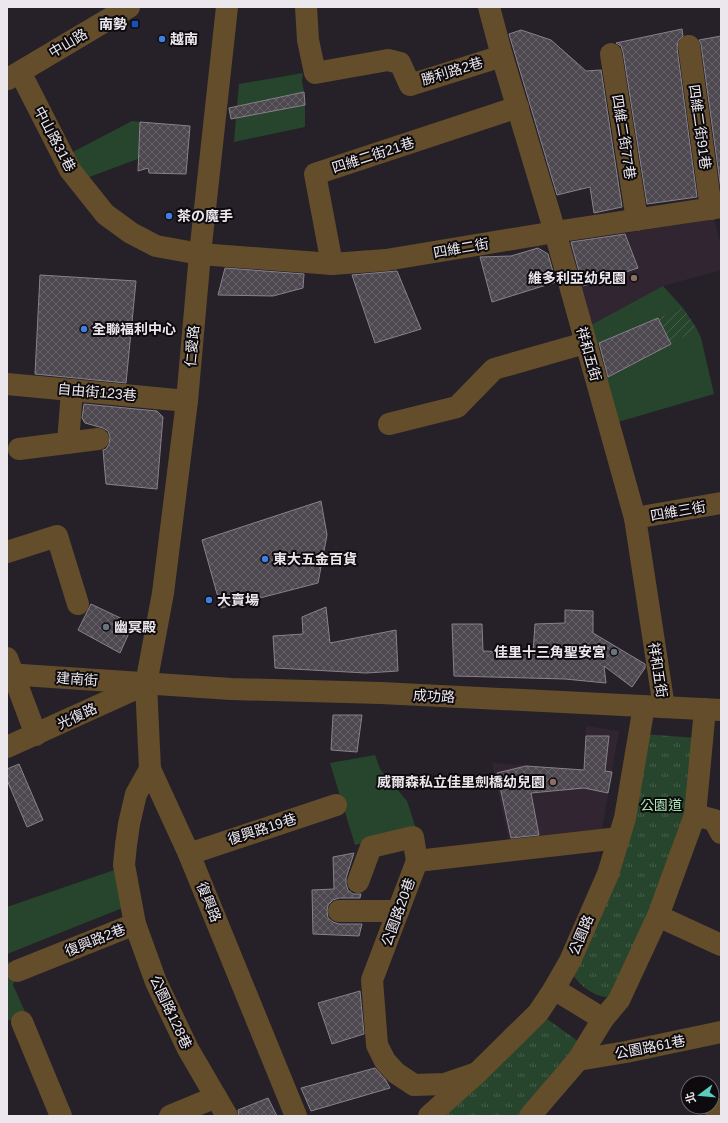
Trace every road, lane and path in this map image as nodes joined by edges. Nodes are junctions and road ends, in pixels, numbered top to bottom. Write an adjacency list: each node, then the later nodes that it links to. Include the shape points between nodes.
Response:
1 (129, 7): 8 (street, 中山路)
2 (227, 7): 13 (street, 仁愛路)
3 (306, 7): 7 (street, 勝利路2巷, via 308,40 315,73 388,60 400,63 410,84)
4 (489, 7): 7 (street, 祥和五街)
5 (689, 46): 10 (street, 四維二街91巷)
6 (611, 54): 11 (street, 四維二街77巷)
7 (502, 56): 9 (street, 祥和五街)
8 (14, 76): 13 (street, 中山路31巷, via 70,170 104,214 131,233 156,246)
9 (518, 107): 12 (street, 祥和五街); 14 (street, 四維二街21巷, via 315,174)
10 (716, 208): 11 (street, 四維二街)
11 (637, 220): 12 (street, 四維二街)
12 (555, 232): 14 (street, 四維二街, via 386,260); 15 (street, 祥和五街)
13 (200, 254): 14 (street, 四維二街); 18 (street, 仁愛路)
14 (332, 264)
15 (585, 343): 19 (street, via 494,369 458,407); 24 (street, 祥和五街)
16 (7, 384): 17 (street, 自由街123巷)
17 (72, 390): 18 (street, 自由街123巷); 21 (street)
18 (187, 401): 28 (street, 仁愛路, via 163,593)
19 (389, 424)
20 (98, 439): 21 (street)
21 (68, 442): 22 (street)
22 (19, 449)
23 (721, 503): 24 (street, 四維三街)
24 (635, 518): 29 (street, 祥和五街)
25 (7, 552): 26 (street, via 57,536)
26 (78, 604)
27 (9, 669): 28 (street, 建南街); 31 (street)
28 (146, 684): 29 (street, 成功路); 31 (street, 光復路); 33 (street, 復興路)
29 (654, 706): 30 (street, 成功路); 36 (street, 公園路)
30 (713, 710): 35 (street)
31 (36, 735): 32 (street, 光復路)
32 (7, 747)
33 (150, 768): 37 (street, 復興路); 43 (street, 復興路2巷, via 136,794 124,865)
34 (336, 805): 37 (street, 復興路19巷)
35 (713, 822): 42 (street)
36 (619, 838): 38 (street, 公園路20巷); 46 (street, 公園路, via 605,881 570,961)
37 (189, 854): 58 (street, 復興路)
38 (416, 861): 39 (street, via 413,837 371,847); 41 (street, 公園路20巷)
39 (358, 882)
40 (340, 911): 41 (street)
41 (398, 911): 51 (street, 公園路20巷, via 372,980 377,1045 396,1073 414,1085 445,1084)
42 (658, 916): 44 (street); 47 (street, via 619,1000)
43 (135, 924): 45 (street, 復興路2巷); 52 (street, 公園路128巷, via 156,982 188,1048)
44 (721, 945)
45 (17, 971)
46 (554, 989): 47 (street); 51 (street, 公園路, via 538,1013)
47 (603, 1019): 50 (street)
48 (22, 1022): 55 (street)
49 (721, 1032): 50 (street, 公園路61巷)
50 (578, 1060): 54 (street)
51 (477, 1073): 59 (street, 公園路)
52 (216, 1097): 56 (street); 57 (street, 公園路128巷)
53 (721, 1109): 60 (street)
54 (532, 1115)
55 (61, 1116)
56 (170, 1116)
57 (227, 1116)
58 (296, 1116)
59 (429, 1116)
60 (716, 1116)

